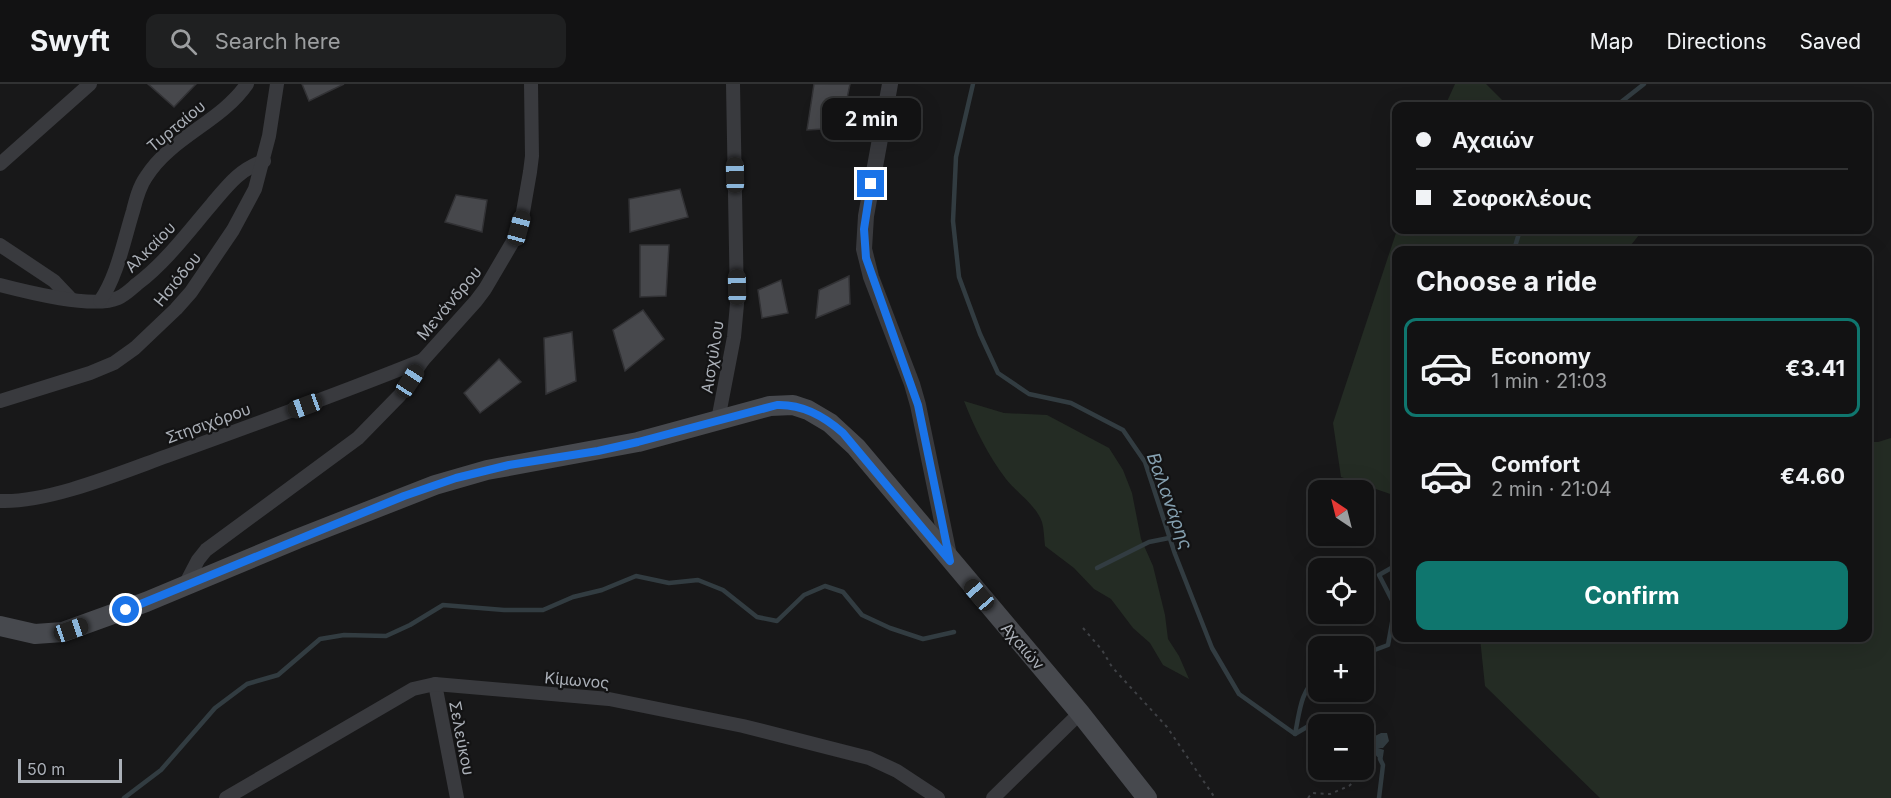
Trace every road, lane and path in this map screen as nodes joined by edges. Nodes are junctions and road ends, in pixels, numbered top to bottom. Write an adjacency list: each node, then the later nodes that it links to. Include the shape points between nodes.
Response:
1 (90, 84): 8 (street)
2 (247, 84): 12 (street, Τυρταίου, via 148,173 136,198 112,282)
3 (277, 84): 7 (street, Ησιόδου)
4 (531, 84): 13 (street, Μενάνδρου, via 532,156 519,228 485,289)
5 (733, 84): 15 (street, Αισχύλου, via 737,304)
6 (891, 84): 17 (street, via 866,216 864,249 918,405)
7 (264, 161): 12 (street, Αλκαίου, via 236,176 150,274 118,298); 14 (street, Ησιόδου, via 255,189 218,253 176,309 135,348 104,369)
8 (0, 165)
9 (0, 245): 11 (street, via 54,281)
10 (0, 285): 11 (street, Αλκαίου)
11 (71, 299): 12 (street, Αλκαίου)
12 (100, 301)
13 (423, 360): 16 (street, Στησιχόρου, via 137,467 51,494); 18 (street, Μενάνδρου, via 400,395 373,424 206,550)
14 (0, 401)
15 (718, 420): 17 (main road, Αχαιών, via 785,405 824,418 856,447); 18 (main road, Αχαιών, via 598,451 456,478)
16 (0, 501)
17 (950, 561): 22 (main road, Αχαιών)
18 (185, 585): 19 (main road, Αχαιών, via 63,632 34,634)
19 (0, 626)
20 (1083, 628): 29 (path, via 1112,667 1167,727)
21 (435, 684): 24 (street, Κίμωνος, via 413,689); 25 (street, Σελεύκου); 26 (street, Κίμωνος, via 609,699 743,726 869,758)
22 (1080, 713): 27 (street); 28 (main road, Αχαιών)
23 (1356, 780): 30 (path, via 1330,794 1312,793)
24 (226, 798)
25 (457, 798)
26 (938, 798)
27 (993, 798)
28 (1147, 798)
29 (1215, 798)
30 (1308, 798)

